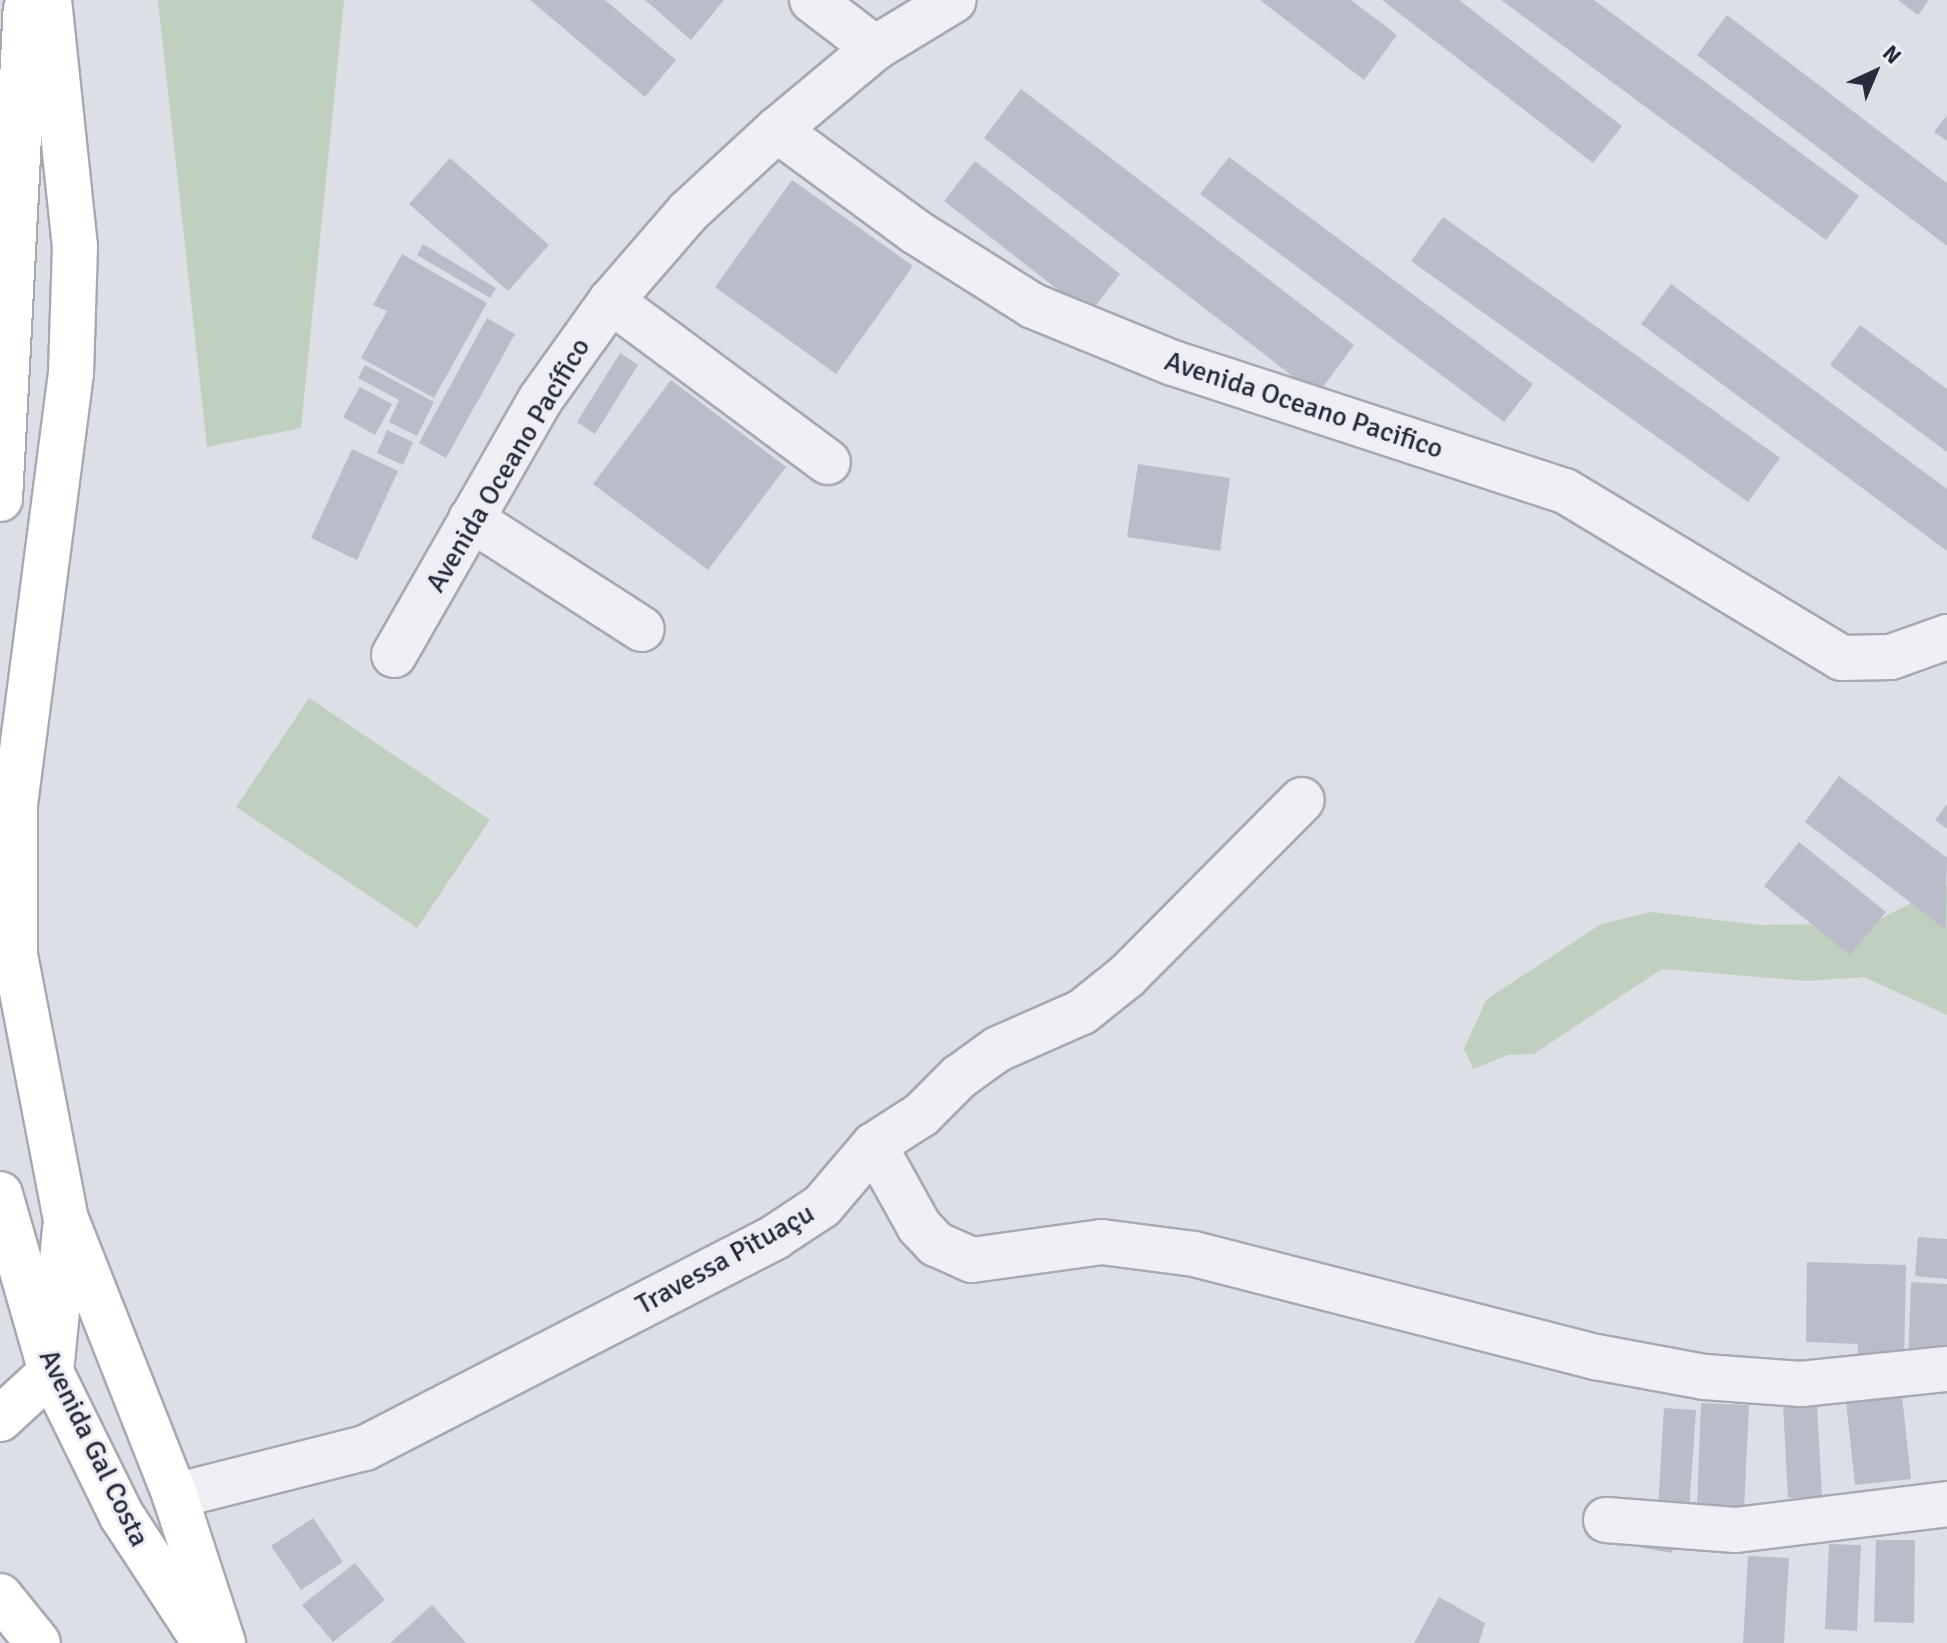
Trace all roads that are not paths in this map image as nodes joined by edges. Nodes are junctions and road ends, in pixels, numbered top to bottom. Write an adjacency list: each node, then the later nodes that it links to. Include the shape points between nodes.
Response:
1 (26, 0): 8 (main road)
2 (49, 0): 12 (main road, via 75,246 71,373)
3 (812, 0): 5 (street)
4 (954, 0): 5 (street, Avenida Oceano Pacífico)
5 (875, 48): 6 (street, Avenida Oceano Pacífico)
6 (777, 130): 7 (street, Avenida Oceano Pacífico, via 688,212); 14 (street, Avenida Oceano Pacifico, via 916,232 1033,306 1173,363 1565,491 1842,658 1891,657)
7 (611, 301): 9 (street); 11 (street, Avenida Oceano Pacífico)
8 (3, 449): 10 (main road); 12 (main road, via 27,487)
9 (828, 462)
10 (0, 499)
11 (471, 519): 13 (street); 15 (street, Avenida Oceano Pacífico)
12 (47, 559): 19 (main road, via 15,806 15,955)
13 (642, 629)
14 (1947, 637)
15 (394, 655)
16 (1302, 800): 17 (street, Travessa Pituaçu, via 1165,944 1082,1012 998,1049)
17 (874, 1145): 20 (street, via 919,1226 972,1260 1102,1242 1194,1254 1596,1357 1705,1377 1801,1384); 23 (street, Travessa Pituaçu, via 822,1206 775,1237 365,1448)
18 (0, 1194): 21 (main road, Avenida Gal Costa)
19 (66, 1219): 21 (main road); 23 (main road)
20 (1947, 1369)
21 (51, 1372): 22 (main road); 28 (main road, Avenida Gal Costa, via 122,1516)
22 (0, 1419)
23 (175, 1496): 29 (main road)
24 (1947, 1504): 25 (street, via 1814,1525 1725,1530)
25 (1606, 1520)
26 (0, 1596): 27 (main road)
27 (38, 1643)
28 (205, 1643)
29 (223, 1643)

